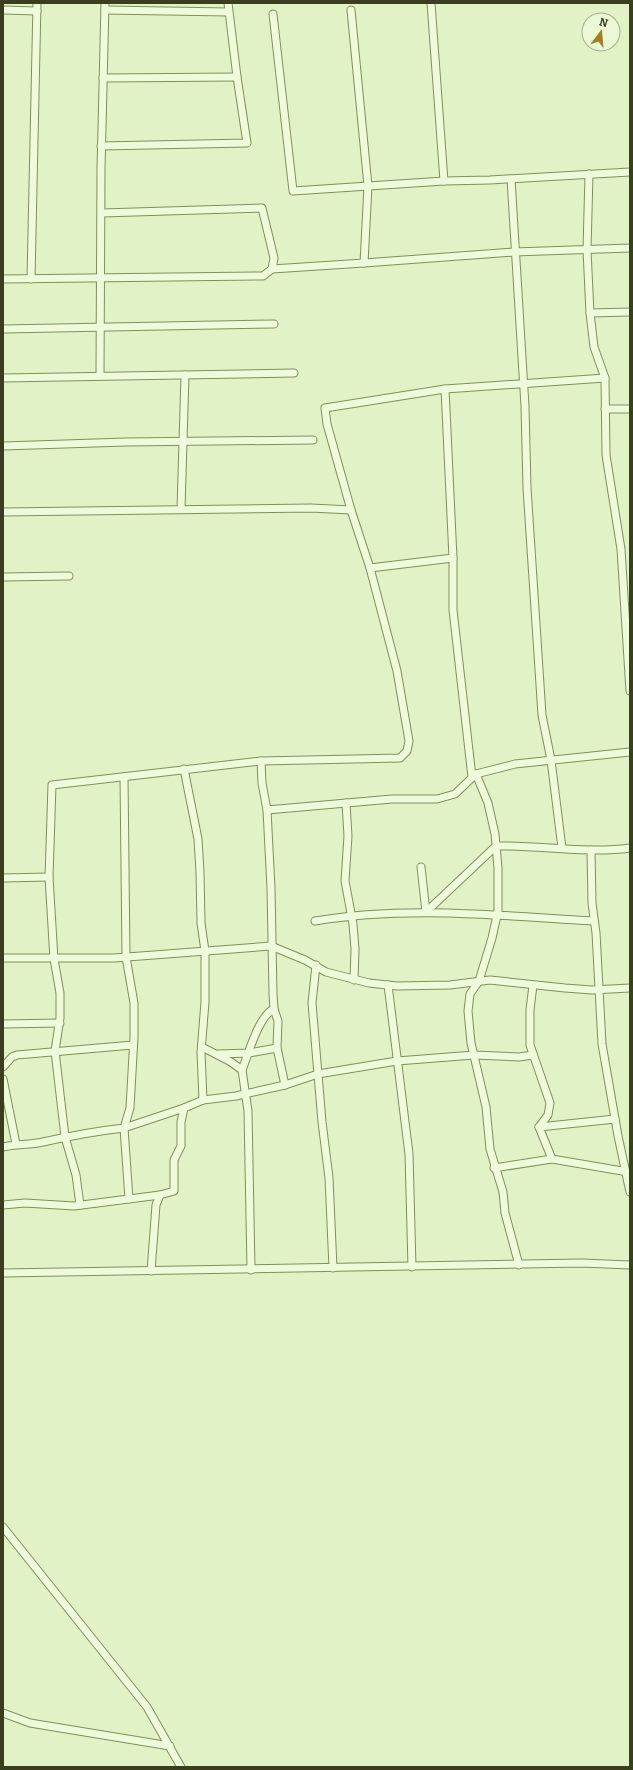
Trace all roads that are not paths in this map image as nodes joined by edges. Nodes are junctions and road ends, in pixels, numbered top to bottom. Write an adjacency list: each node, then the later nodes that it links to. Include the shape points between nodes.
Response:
1 (228, 3): 7 (street)
2 (431, 3): 15 (street)
3 (105, 6): 7 (street); 10 (street)
4 (37, 7): 5 (street); 25 (street)
5 (3, 10)
6 (351, 10): 16 (street)
7 (228, 12): 9 (street)
8 (273, 14): 16 (street, via 293,191)
9 (236, 77): 10 (street); 11 (street, via 247,143)
10 (103, 78): 11 (street)
11 (101, 146): 17 (street)
12 (630, 172): 13 (street)
13 (589, 174): 14 (street); 19 (street)
14 (510, 179): 15 (street); 20 (street)
15 (444, 180): 16 (street)
16 (368, 186): 21 (street)
17 (102, 213): 22 (street, via 262,208 274,258); 23 (street)
18 (630, 248): 19 (street)
19 (587, 250): 20 (street); 27 (street)
20 (514, 252): 21 (street); 36 (street)
21 (364, 263): 22 (street)
22 (272, 269): 23 (street, via 263,276)
23 (101, 278): 25 (street); 29 (street)
24 (3, 279): 25 (street)
25 (31, 279)
26 (630, 312): 27 (street)
27 (590, 313): 35 (street, via 594,347)
28 (274, 324): 29 (street)
29 (100, 326): 30 (street); 32 (street)
30 (3, 329)
31 (294, 373): 33 (street)
32 (100, 375): 33 (street); 34 (street)
33 (184, 375): 41 (street)
34 (3, 378)
35 (605, 378): 36 (street); 38 (street)
36 (522, 383): 37 (street); 52 (street, via 542,715)
37 (445, 389): 44 (street, via 325,408 327,424); 46 (street)
38 (605, 409): 39 (street); 50 (street, via 606,455 621,549)
39 (630, 409)
40 (313, 440): 41 (street)
41 (184, 442): 42 (street); 43 (street)
42 (3, 446)
43 (181, 509): 44 (street); 45 (street)
44 (351, 510): 47 (street)
45 (3, 512)
46 (453, 558): 47 (street); 55 (street, via 453,610)
47 (370, 568): 53 (street, via 397,671 409,741 407,751 400,758)
48 (69, 576): 49 (street)
49 (3, 577)
50 (630, 691)
51 (630, 752): 52 (street)
52 (551, 760): 55 (street, via 515,764); 60 (street)
53 (261, 761): 54 (street); 58 (street)
54 (184, 770): 56 (street); 72 (street, via 198,839 201,923)
55 (474, 776): 57 (street, via 455,794 437,799); 59 (street, via 488,803)
56 (124, 777): 64 (street, via 52,785); 73 (street)
57 (346, 803): 58 (street); 67 (street, via 348,836 345,881)
58 (267, 810): 71 (street)
59 (496, 846): 60 (street); 66 (street); 68 (street)
60 (562, 848): 62 (street)
61 (630, 848): 62 (street)
62 (591, 850): 70 (street)
63 (421, 867): 66 (street)
64 (49, 877): 65 (street); 75 (street)
65 (3, 878)
66 (426, 912): 67 (street); 68 (street)
67 (351, 915): 69 (street); 77 (street, via 355,949)
68 (497, 916): 70 (street); 78 (street)
69 (316, 921)
70 (594, 921): 82 (street)
71 (271, 946): 72 (street); 76 (street); 83 (street)
72 (205, 950): 73 (street); 87 (street)
73 (126, 957): 75 (street); 86 (street, via 134,1003)
74 (3, 958): 75 (street)
75 (54, 959): 84 (street, via 60,993)
76 (316, 965): 77 (street, via 326,972); 97 (street, via 312,1003)
77 (354, 980): 79 (street)
78 (479, 981): 79 (street, via 450,985); 80 (street); 92 (street, via 470,994 468,1011)
79 (388, 985): 94 (street)
80 (533, 985): 82 (street); 93 (street, via 530,1010 530,1045)
81 (630, 988): 82 (street)
82 (599, 990): 103 (street, via 602,1044)
83 (274, 1009): 88 (street, via 278,1021); 90 (street, via 261,1022)
84 (60, 1023): 85 (street); 89 (street)
85 (3, 1024)
86 (133, 1046): 89 (street); 105 (street, via 130,1108)
87 (202, 1047): 91 (street); 101 (street)
88 (277, 1048): 90 (street); 99 (street)
89 (55, 1051): 95 (street, via 12,1057); 106 (street)
90 (249, 1053): 91 (street); 96 (street)
91 (216, 1054): 96 (street)
92 (474, 1055): 93 (street); 94 (street); 110 (street, via 486,1106)
93 (533, 1055): 104 (street, via 550,1103 548,1115)
94 (397, 1061): 97 (street); 119 (street, via 409,1154)
95 (3, 1067)
96 (242, 1070): 100 (street)
97 (318, 1074): 99 (street); 120 (street, via 329,1178)
98 (3, 1079): 107 (street)
99 (285, 1085): 100 (street)
100 (245, 1093): 101 (street); 121 (street, via 248,1111)
101 (203, 1100): 102 (street)
102 (184, 1108): 105 (street); 113 (street, via 181,1146 174,1160 174,1190)
103 (615, 1119): 104 (street); 111 (street)
104 (539, 1127): 109 (street)
105 (124, 1128): 106 (street); 114 (street)
106 (65, 1136): 107 (street, via 42,1142); 116 (street, via 76,1176)
107 (16, 1144): 108 (street)
108 (3, 1148)
109 (552, 1159): 110 (street); 111 (street)
110 (494, 1168): 117 (street, via 503,1192 505,1213)
111 (628, 1172): 112 (street)
112 (630, 1192)
113 (160, 1196): 114 (street); 122 (street, via 156,1205)
114 (129, 1199): 116 (street)
115 (3, 1205): 116 (street)
116 (80, 1205)
117 (519, 1265): 118 (street); 119 (street)
118 (630, 1265)
119 (412, 1267): 120 (street)
120 (333, 1268): 121 (street)
121 (251, 1270): 122 (street)
122 (151, 1272): 123 (street)
123 (5, 1274)
124 (3, 1527): 126 (street, via 147,1707)
125 (3, 1713): 126 (street, via 30,1723)
126 (170, 1746): 127 (street)
127 (181, 1767)

